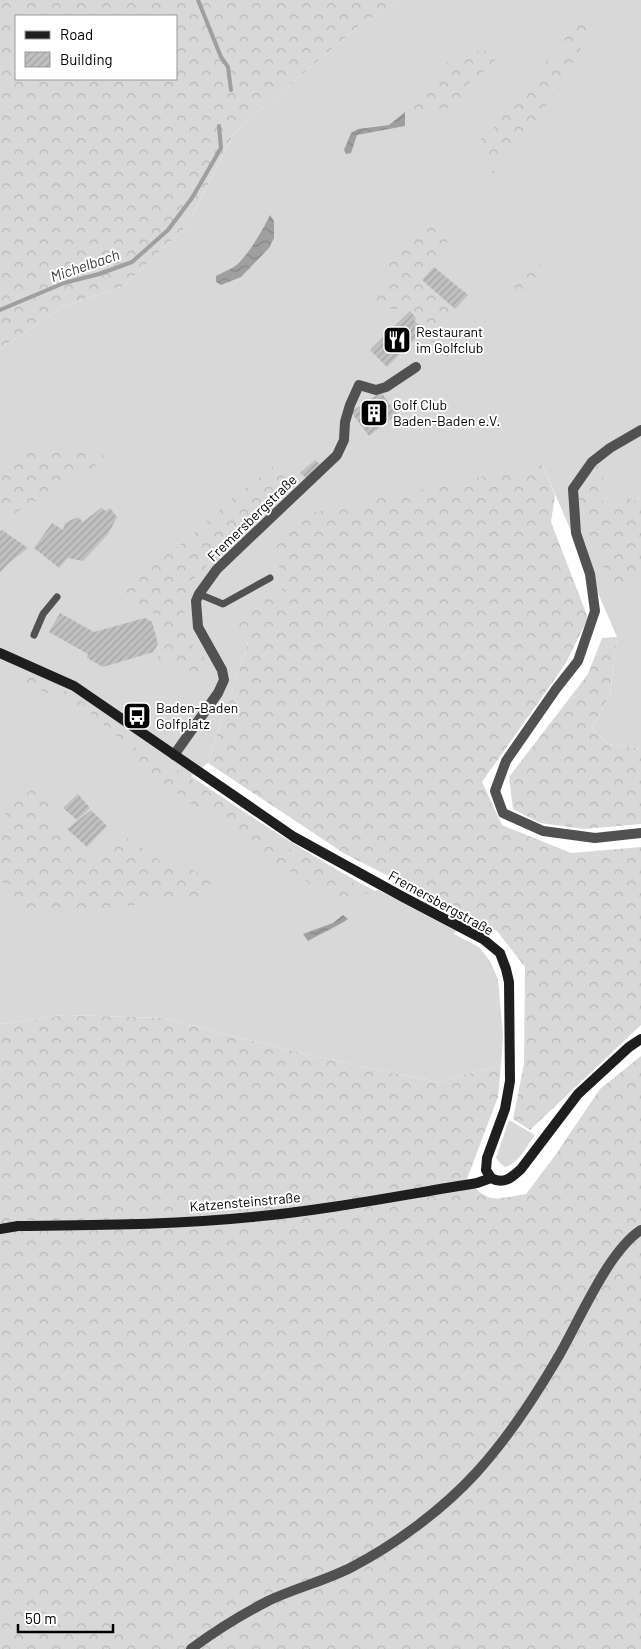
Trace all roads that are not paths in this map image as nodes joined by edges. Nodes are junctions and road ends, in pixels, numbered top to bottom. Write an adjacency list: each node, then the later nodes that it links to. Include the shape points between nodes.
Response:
1 (416, 367): 4 (street, Fremersbergstraße, via 386,387 376,390 359,385 347,413 344,440 337,455 217,569)
2 (641, 430): 9 (street, via 592,462 573,489 576,533 590,574 595,611 578,661 506,761 495,790 504,813 543,831 595,838)
3 (270, 578): 4 (lane, via 223,604)
4 (199, 594): 8 (street, via 196,601 198,628 222,670 224,680)
5 (57, 597): 6 (lane, via 42,614)
6 (34, 635)
7 (0, 653): 8 (main road, Fremersbergstraße, via 74,686)
8 (174, 755): 11 (main road, Fremersbergstraße, via 294,837 483,939 500,954 509,982 510,1080 505,1109 487,1158 486,1170)
9 (641, 833)
10 (641, 1039): 11 (main road, Katzensteinstraße, via 578,1094 511,1179 496,1181)
11 (490, 1178): 12 (main road, Katzensteinstraße, via 477,1183 253,1217 160,1224)
12 (0, 1228)
13 (641, 1230): 14 (street, via 618,1253 515,1427 475,1474 436,1511 383,1549 351,1567 268,1602 219,1628)
14 (191, 1649)

